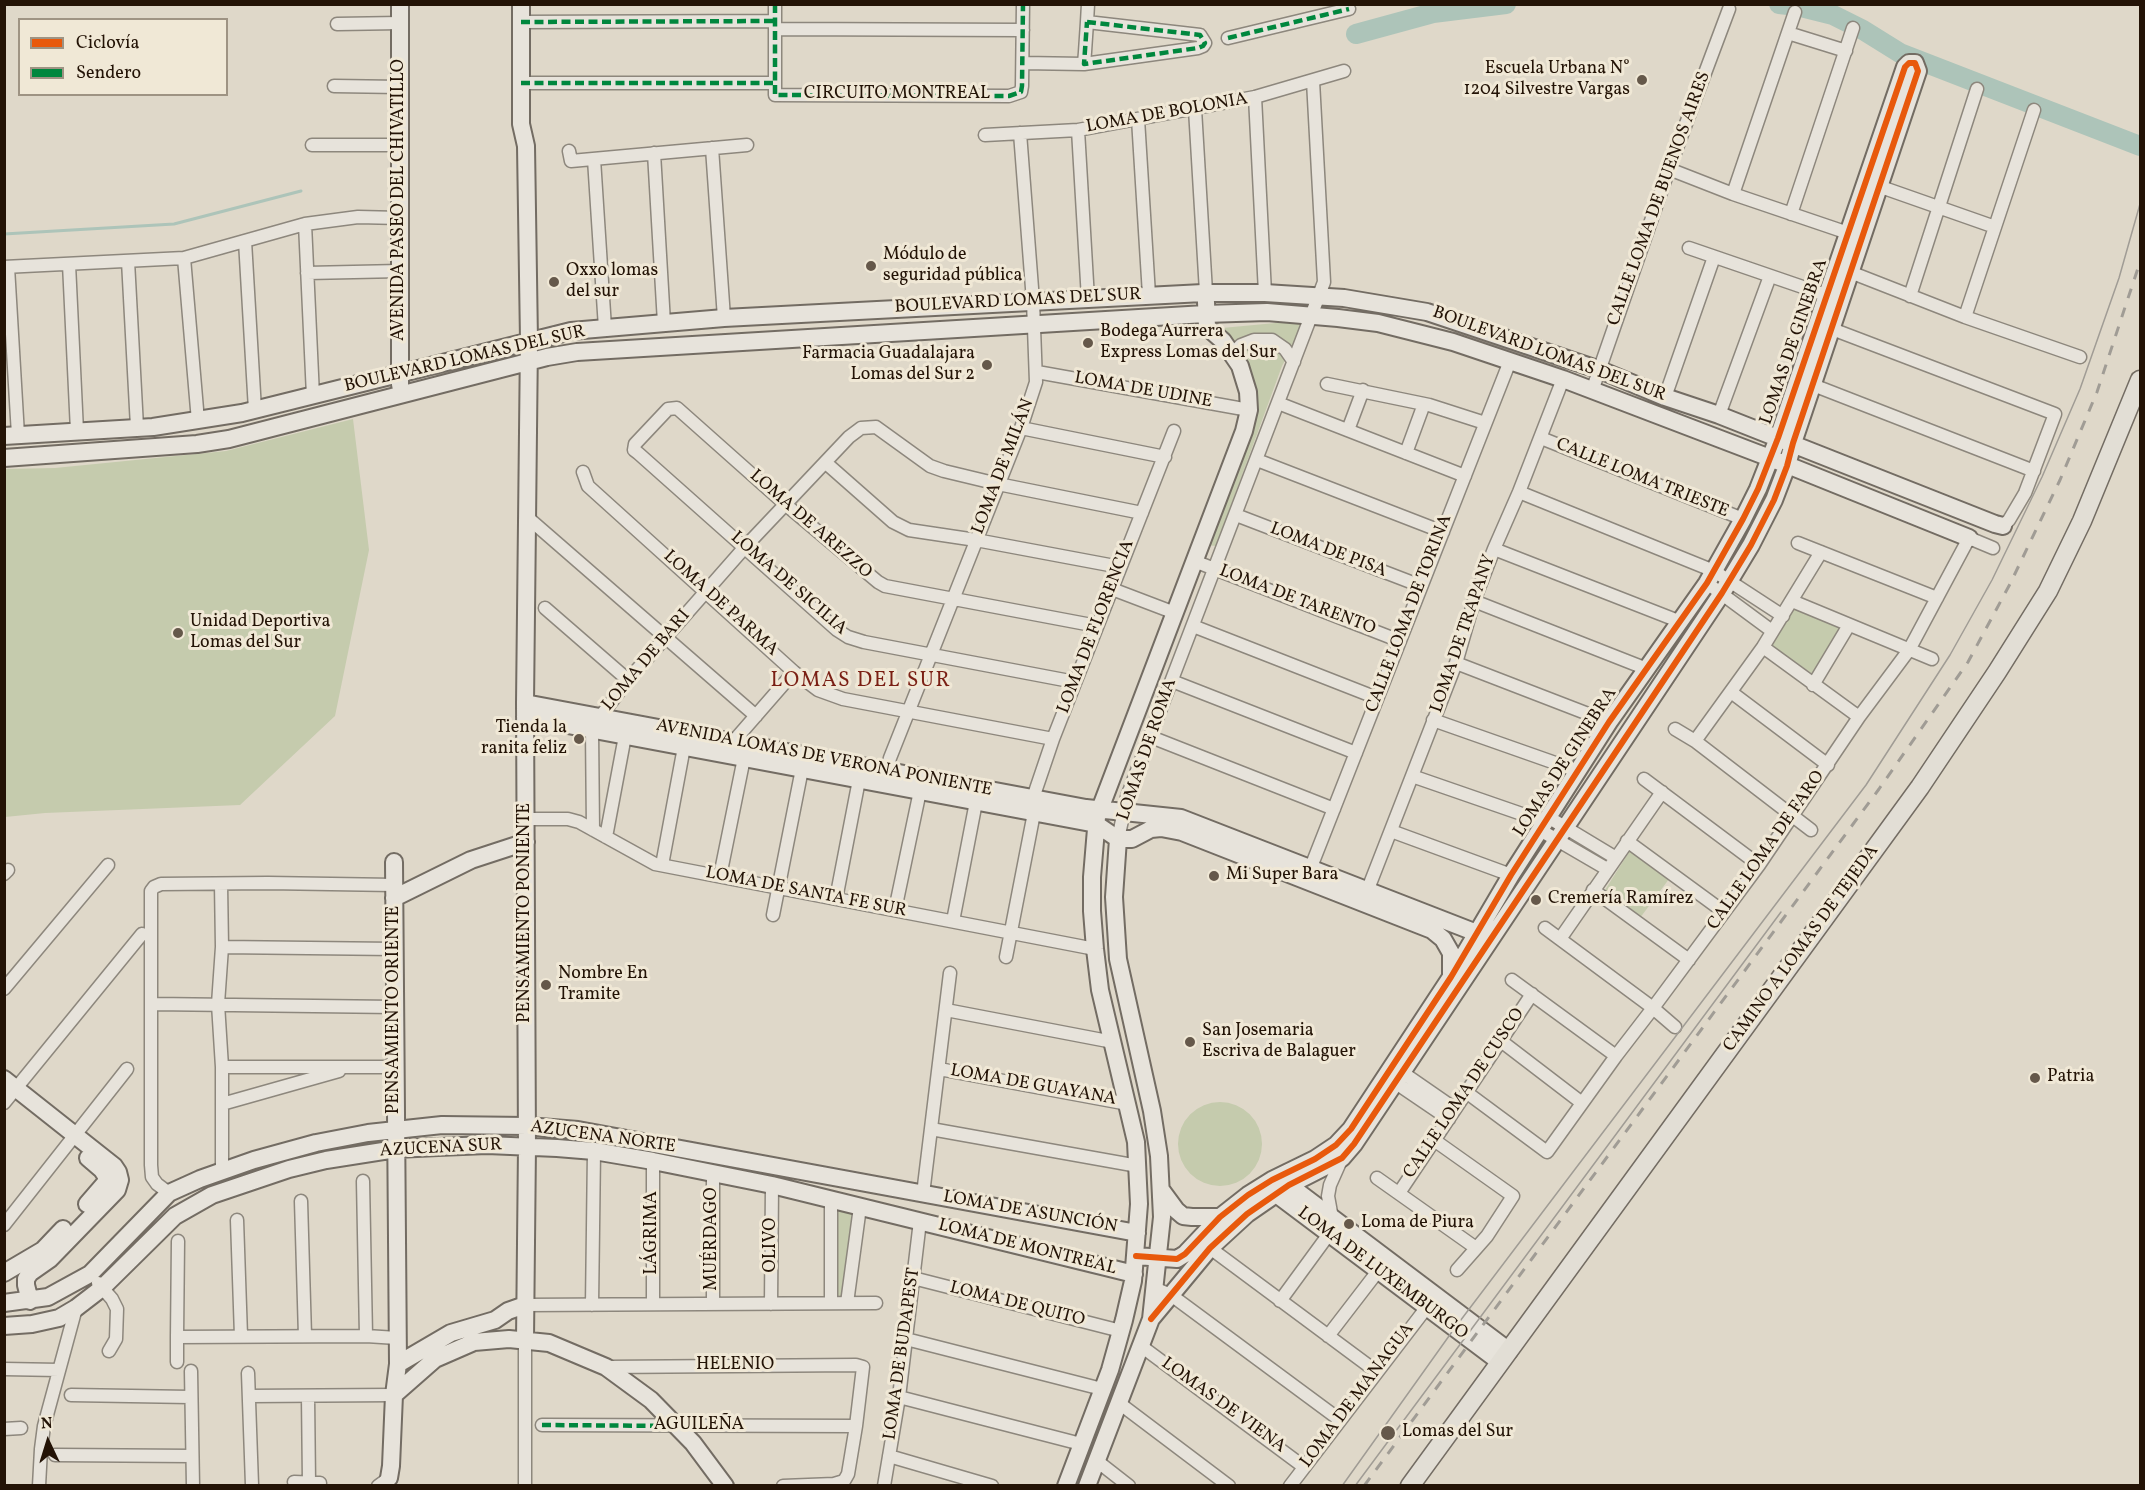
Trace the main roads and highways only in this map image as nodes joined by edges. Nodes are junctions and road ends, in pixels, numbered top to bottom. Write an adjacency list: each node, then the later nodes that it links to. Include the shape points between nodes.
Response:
1 (2140, 380): 2 (main road, CAMINO A LOMAS DE TEJEDA, via 2058,571 1997,672 1910,800)
2 (1410, 1485)

